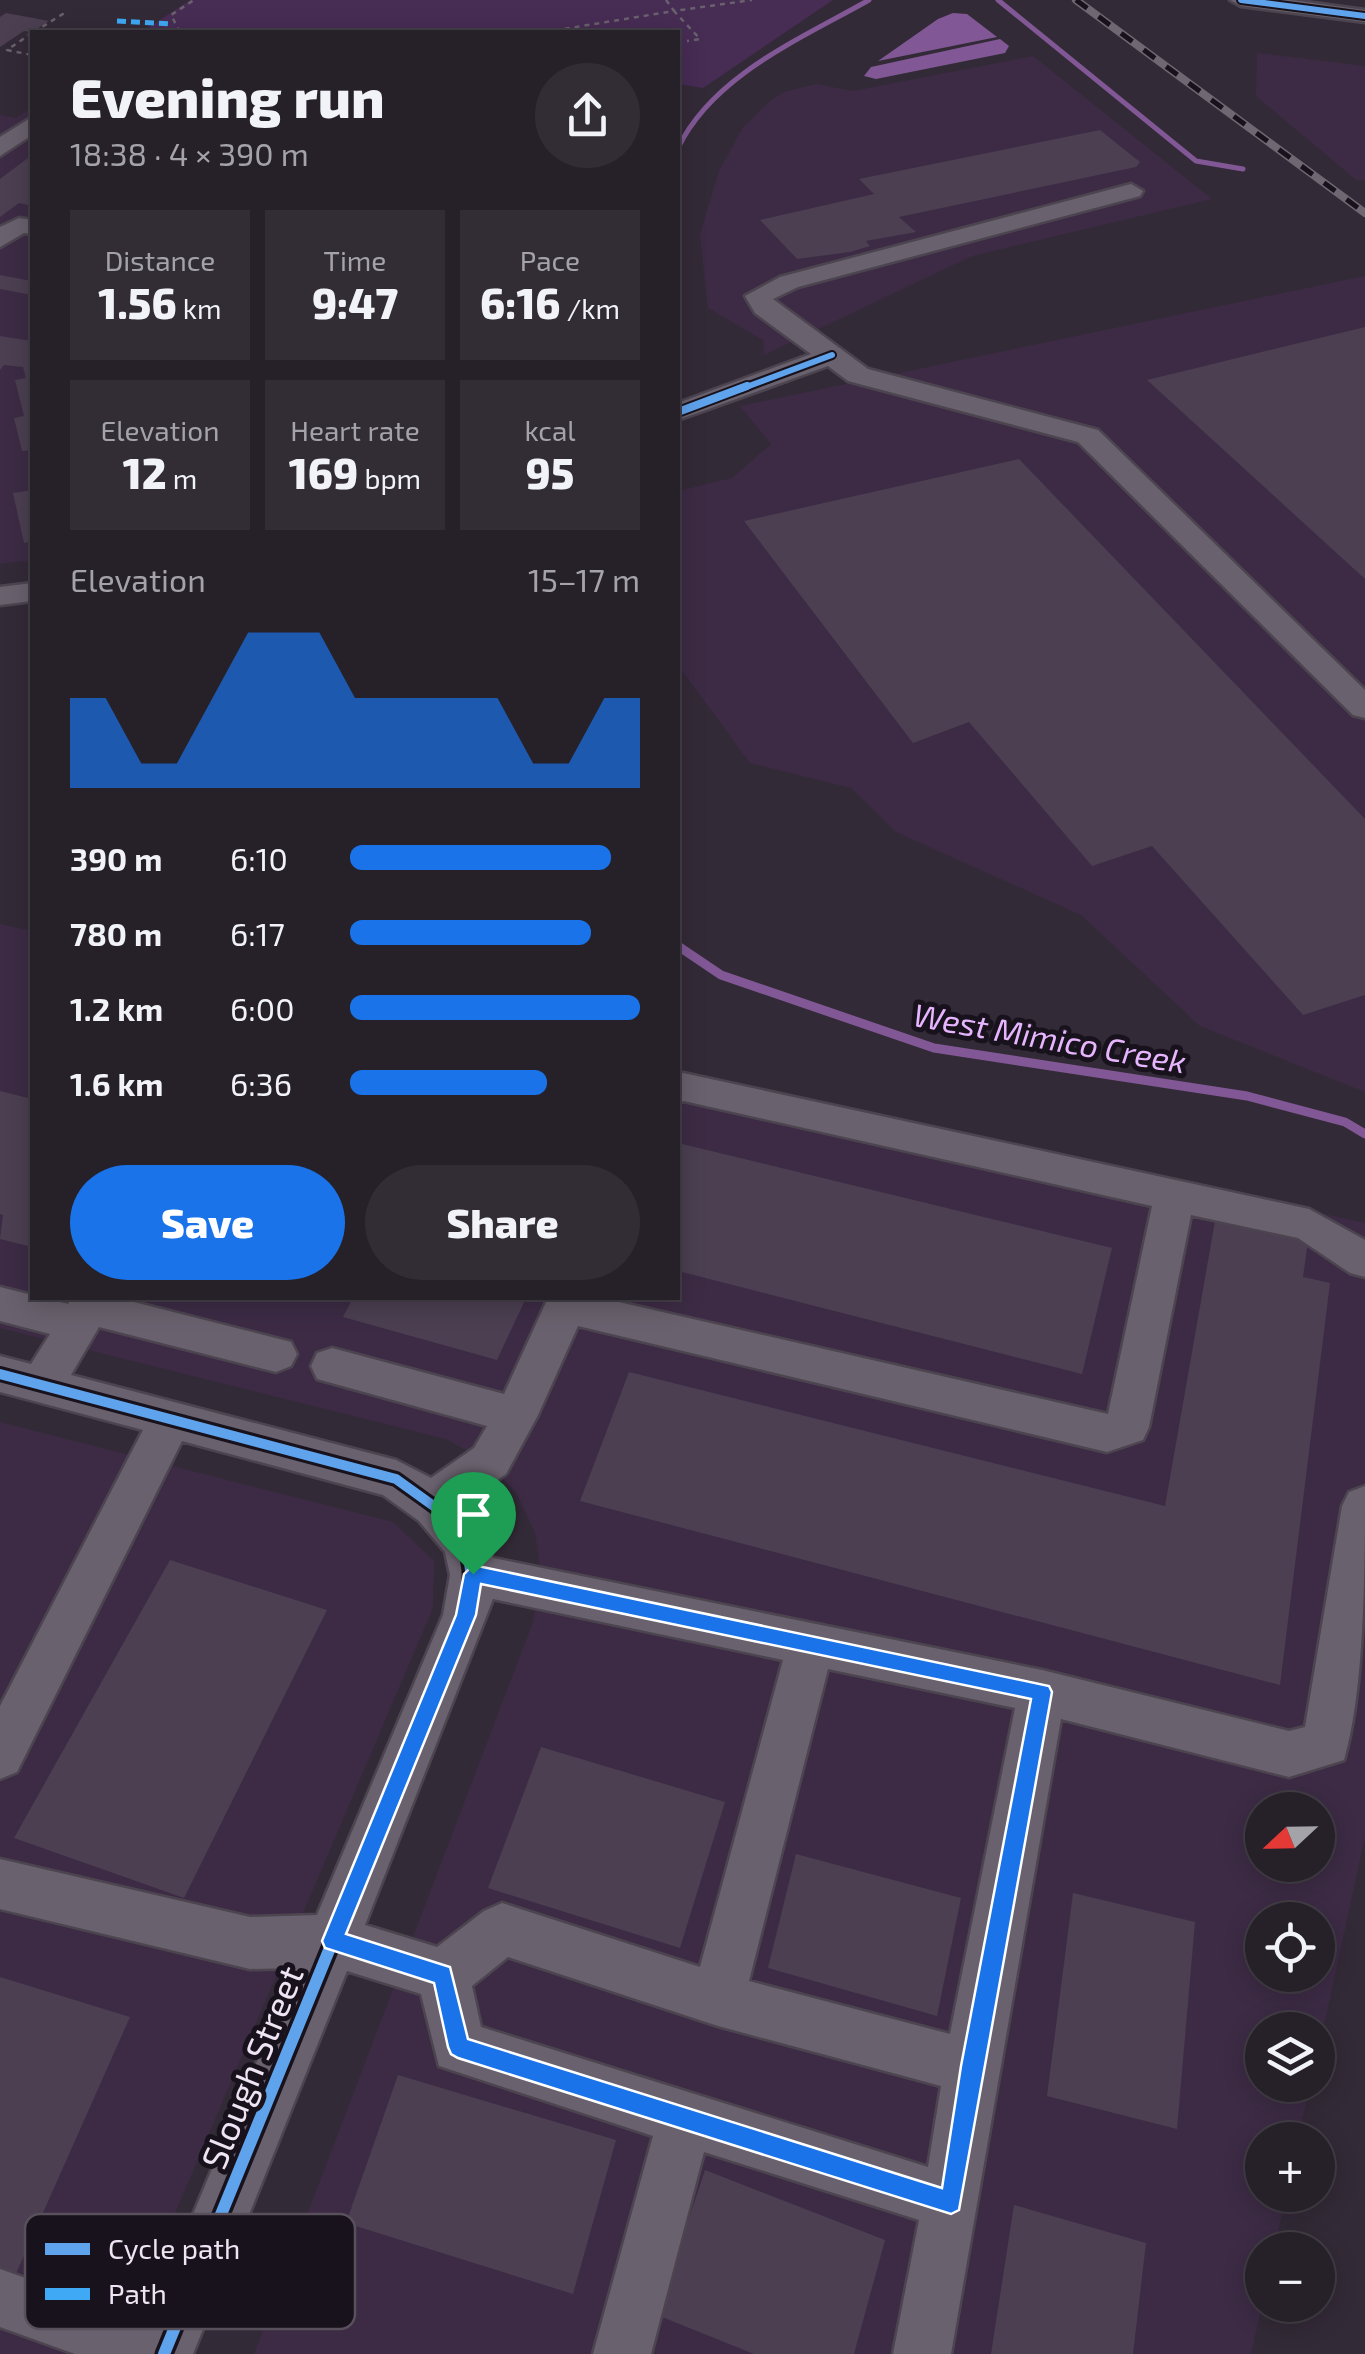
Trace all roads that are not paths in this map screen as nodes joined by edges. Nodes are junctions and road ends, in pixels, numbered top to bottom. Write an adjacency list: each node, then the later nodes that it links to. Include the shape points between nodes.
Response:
1 (1260, 1): 2 (street)
2 (1365, 16)
3 (0, 122): 4 (street)
4 (30, 123)
5 (30, 125): 6 (street)
6 (0, 149)
7 (1131, 191): 10 (street, via 758,296)
8 (30, 228): 9 (street, via 19,225)
9 (5, 248)
10 (832, 355): 11 (street); 14 (street, via 858,376 1088,436)
11 (680, 411)
12 (30, 592): 13 (street)
13 (0, 596)
14 (1365, 708)
15 (680, 1089): 16 (street)
16 (1174, 1197): 17 (street, via 1309,1225); 18 (street, via 1126,1427 1107,1433)
17 (1365, 1261)
18 (567, 1302): 24 (street)
19 (0, 1304): 20 (street)
20 (87, 1309): 21 (street); 23 (street)
21 (276, 1354)
22 (332, 1366): 24 (street)
23 (21, 1380): 25 (street)
24 (516, 1415): 26 (street, via 490,1461)
25 (172, 1420): 26 (street, via 396,1479); 31 (street)
26 (432, 1503): 28 (street, via 458,1531)
27 (1365, 1506): 30 (street, via 1327,1744 1289,1754)
28 (473, 1574): 29 (street); 33 (street, Slough Street, via 466,1615)
29 (811, 1642): 30 (street); 35 (street)
30 (1042, 1692): 36 (street)
31 (0, 1756)
32 (0, 1884): 33 (street, via 250,1943)
33 (332, 1941): 34 (street); 39 (street, Slough Street)
34 (443, 1975): 35 (street, via 502,1929); 37 (street, via 458,2047)
35 (718, 1998): 36 (street)
36 (972, 2066): 38 (street)
37 (685, 2118): 38 (street); 46 (street)
38 (951, 2202): 47 (street)
39 (221, 2214)
40 (0, 2298): 41 (street)
41 (25, 2307)
42 (87, 2329): 44 (street)
43 (174, 2329): 45 (street, Slough Street)
44 (157, 2354)
45 (164, 2354)
46 (622, 2354)
47 (922, 2354)

